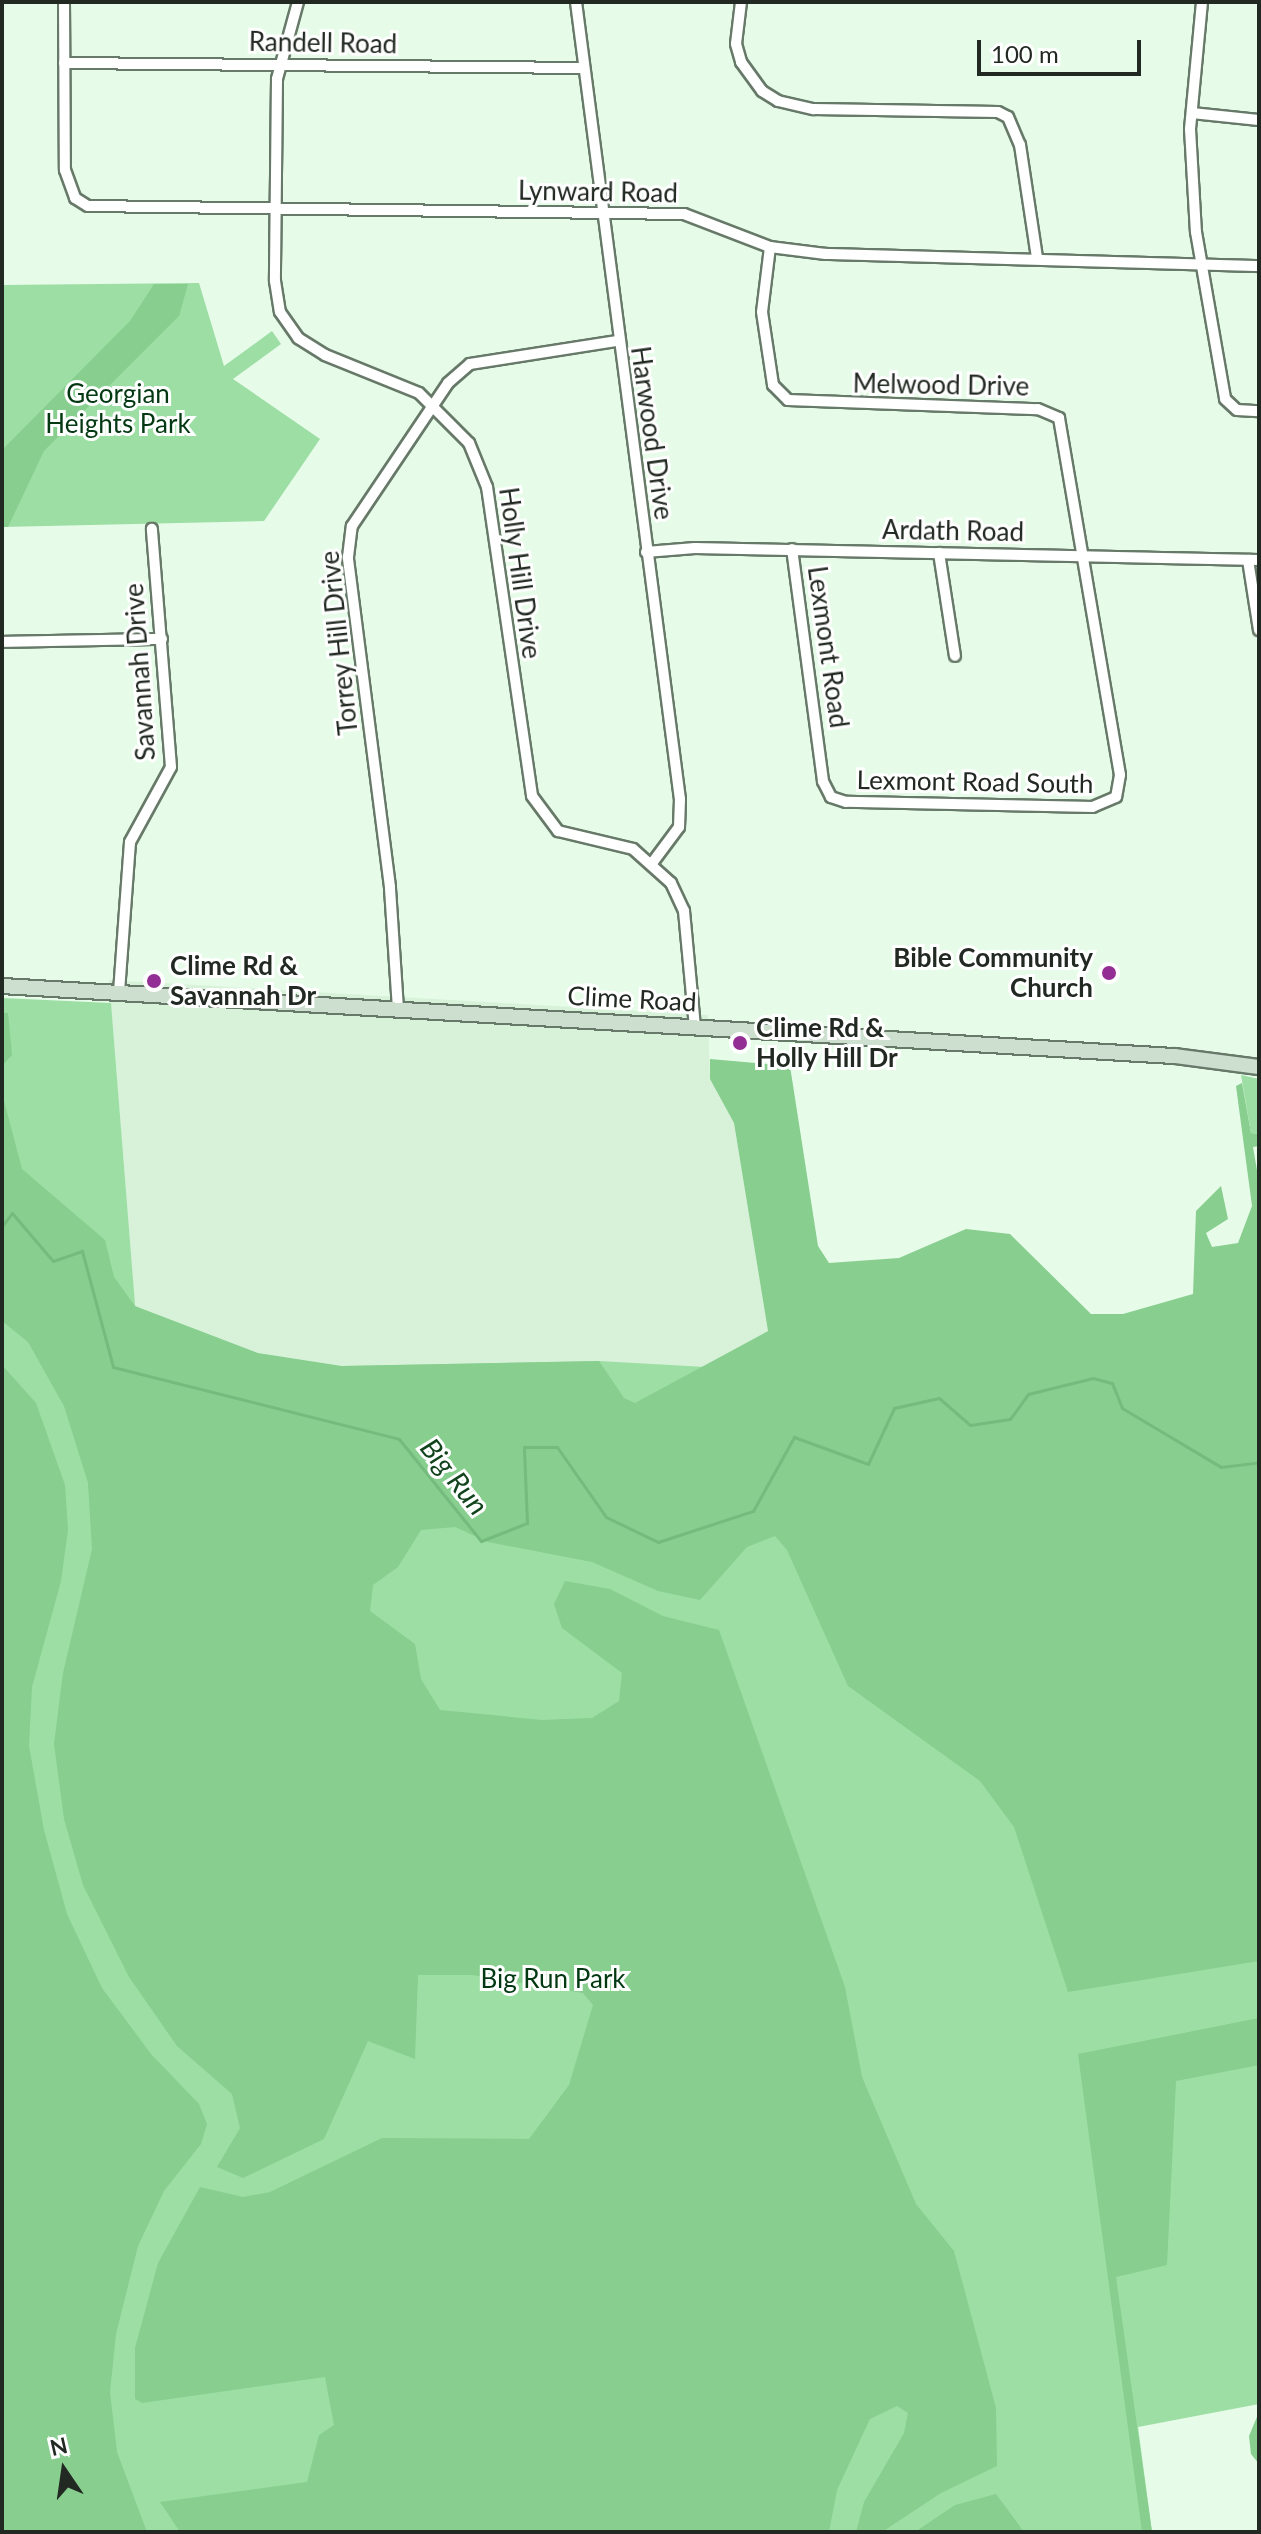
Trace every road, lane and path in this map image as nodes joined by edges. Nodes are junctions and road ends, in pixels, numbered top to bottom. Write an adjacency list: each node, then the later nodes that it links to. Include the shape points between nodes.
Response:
1 (64, 2): 6 (street)
2 (298, 2): 7 (street, Holly Hill Drive)
3 (576, 2): 8 (street, Harwood Drive)
4 (741, 2): 14 (street, via 736,44 741,62 756,84 778,101 814,109 998,112 1008,117 1020,145)
5 (1202, 2): 9 (street)
6 (64, 63): 7 (street, Randell Road); 11 (street, Lynward Road, via 65,170 75,198 103,208)
7 (280, 65): 8 (street, Randell Road); 11 (street, Holly Hill Drive)
8 (581, 68): 12 (street, Harwood Drive)
9 (1192, 113): 10 (street); 15 (street, via 1191,190)
10 (1259, 120)
11 (275, 211): 12 (street, Lynward Road); 18 (street, Holly Hill Drive, via 280,312 298,338)
12 (602, 214): 13 (street, Lynward Road, via 699,217); 17 (street, Harwood Drive)
13 (770, 247): 14 (street, Lynward Road, via 826,254); 24 (street, Melwood Drive, via 762,312 777,391 804,404 1050,411 1064,429)
14 (1037, 258): 15 (street, Lynward Road)
15 (1200, 263): 16 (street, Lynward Road); 19 (street, via 1225,399 1237,410)
16 (1259, 266)
17 (617, 341): 18 (street, Torrey Hill Drive, via 470,364); 22 (street, Harwood Drive)
18 (433, 405): 32 (street, Holly Hill Drive, via 469,443 487,487 527,781 538,809 558,831 633,849); 35 (street, Torrey Hill Drive, via 359,513 349,540 390,887)
19 (1259, 411)
20 (152, 529): 27 (street, Savannah Drive)
21 (792, 549): 22 (street, Ardath Road); 23 (street, Ardath Road); 30 (street, Lexmont Road, via 823,781)
22 (646, 552): 32 (street, Harwood Drive, via 680,799 679,827)
23 (939, 553): 24 (street, Ardath Road); 29 (street)
24 (1084, 556): 25 (street, Ardath Road); 31 (street, Melwood Drive, via 1120,775)
25 (1253, 560): 26 (street)
26 (1259, 630)
27 (162, 639): 28 (street); 34 (street, Savannah Drive, via 171,767 130,842)
28 (2, 642)
29 (955, 656)
30 (831, 797): 31 (street, Lexmont Road South, via 846,802 1093,807)
31 (1116, 797)
32 (653, 862): 36 (street, Holly Hill Drive, via 684,911)
33 (2, 986): 34 (main road, Clime Road)
34 (119, 992): 35 (main road, Clime Road)
35 (398, 1009): 36 (main road, Clime Road)
36 (695, 1027): 37 (main road, Clime Road, via 1175,1056)
37 (1259, 1067)

